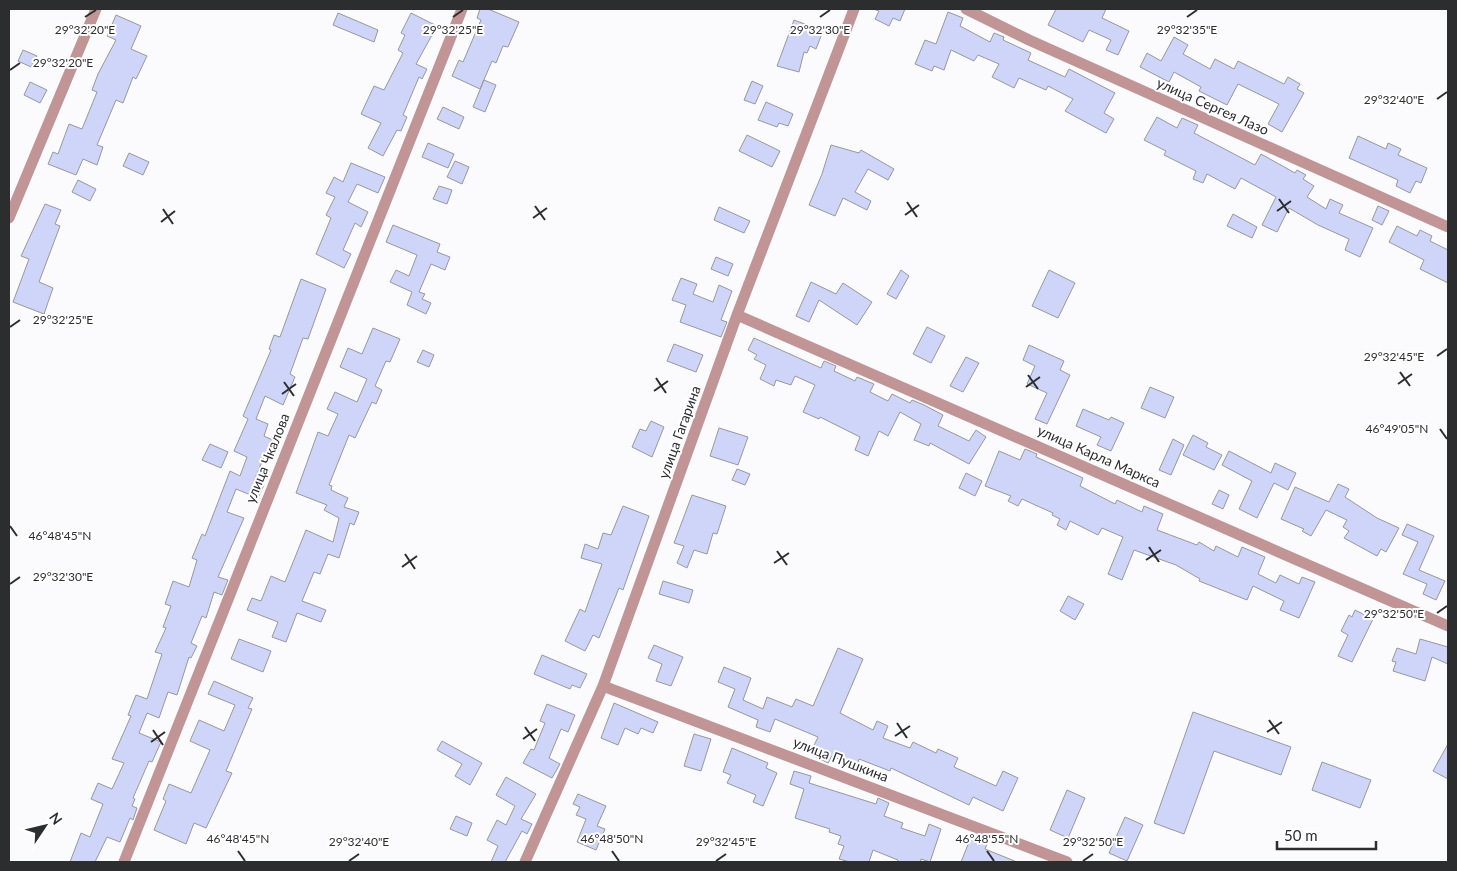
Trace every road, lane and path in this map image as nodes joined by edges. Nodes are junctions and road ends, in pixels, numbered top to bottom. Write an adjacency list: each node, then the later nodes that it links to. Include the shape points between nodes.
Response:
1 (96, 9): 5 (street)
2 (462, 9): 10 (street, улица Чкалова)
3 (854, 9): 7 (street, улица Гагарина)
4 (966, 9): 6 (street, улица Сергея Лазо)
5 (9, 218)
6 (1448, 227)
7 (737, 315): 8 (street, улица Карла Маркса); 9 (street, улица Гагарина)
8 (1448, 626)
9 (603, 686): 11 (street, улица Гагарина); 12 (street, улица Пушкина)
10 (124, 862)
11 (525, 862)
12 (1067, 862)

